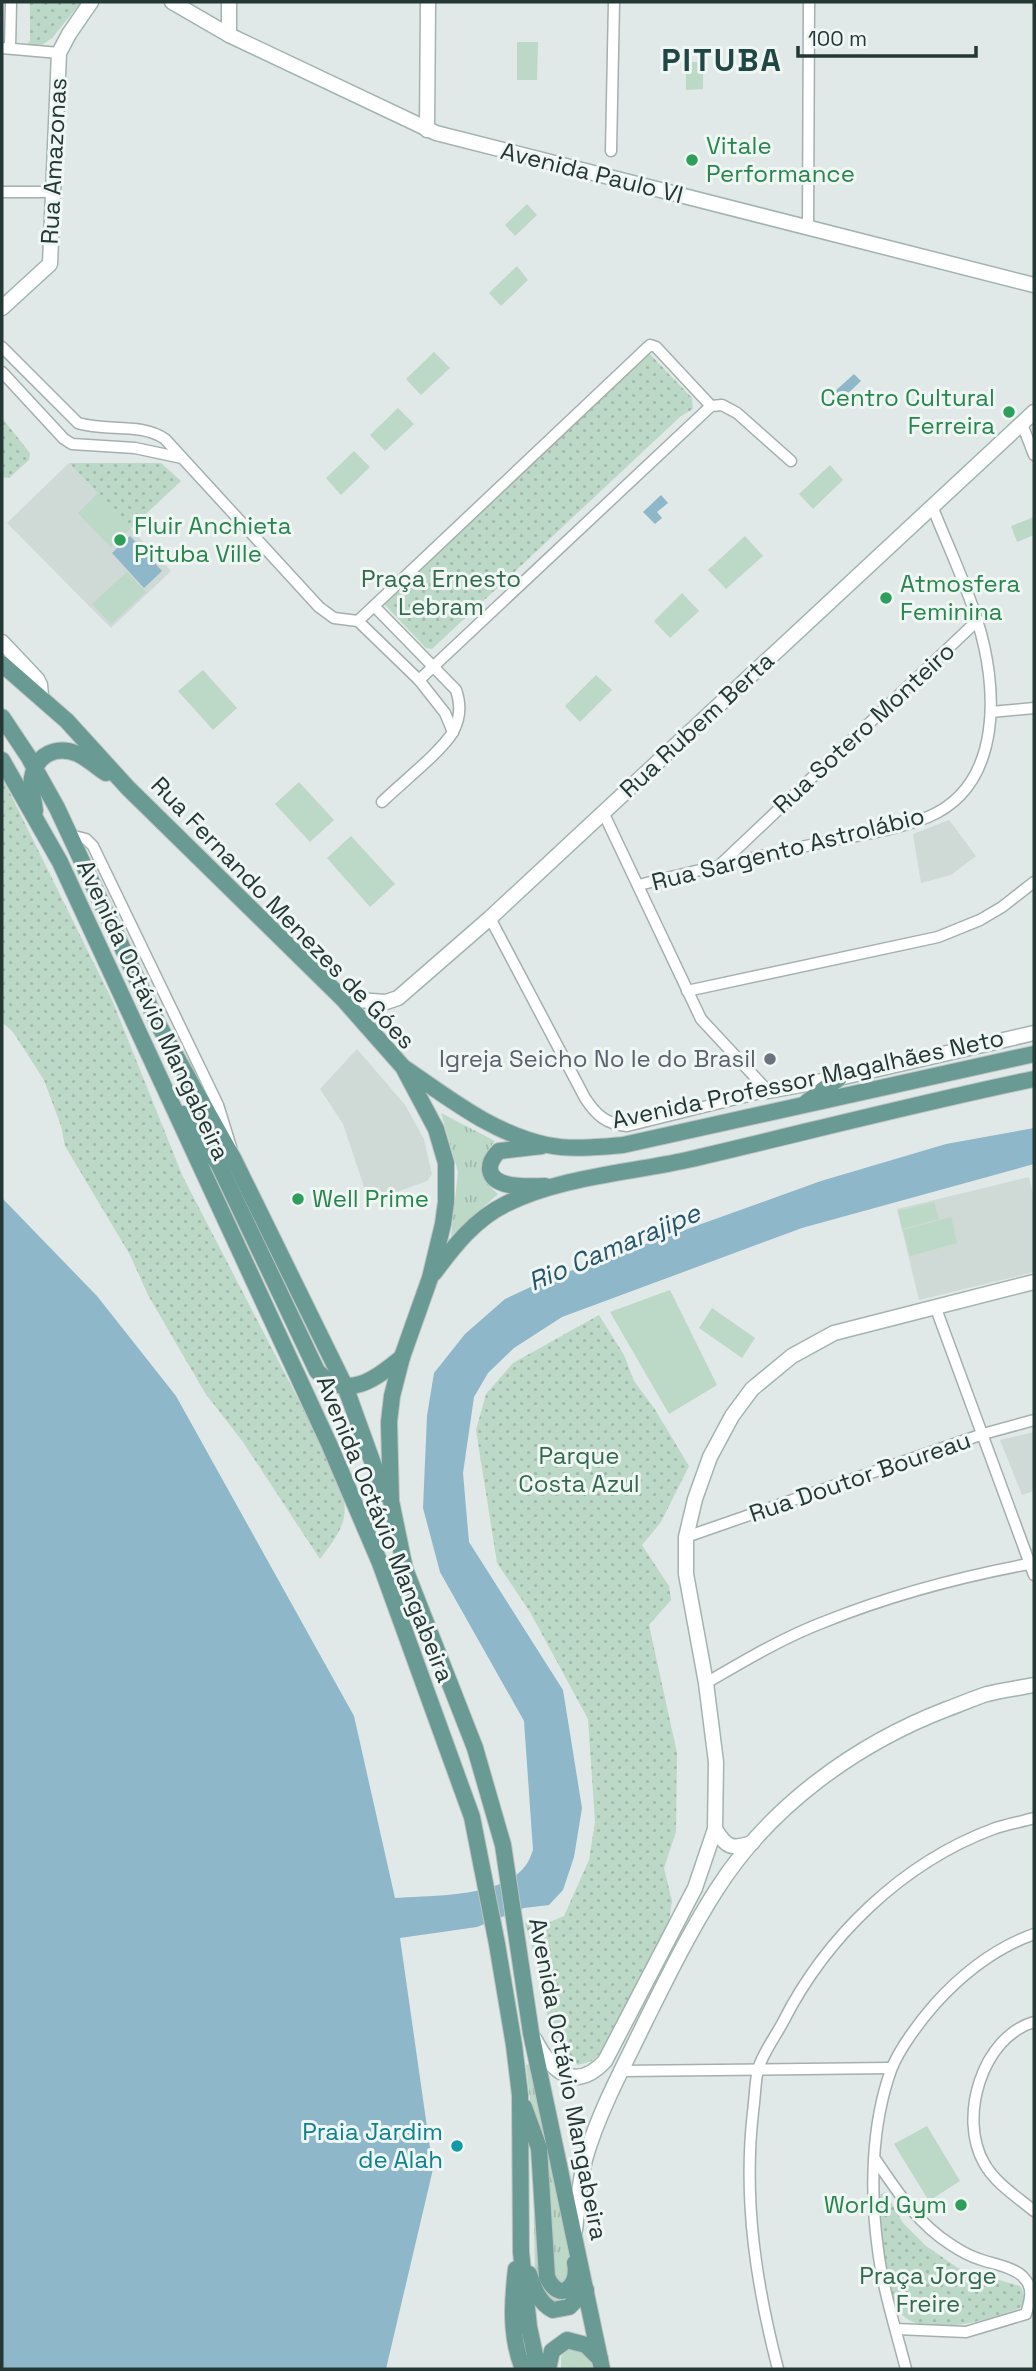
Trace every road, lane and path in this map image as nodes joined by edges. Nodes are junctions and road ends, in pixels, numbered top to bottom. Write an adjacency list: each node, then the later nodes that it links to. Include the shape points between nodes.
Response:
1 (11, 2): 9 (street)
2 (91, 2): 10 (street, Rua Amazonas)
3 (172, 2): 8 (street, Avenida Paulo VI)
4 (229, 2): 8 (street)
5 (428, 2): 11 (street)
6 (614, 2): 12 (street)
7 (810, 2): 15 (street)
8 (229, 34): 11 (street, Avenida Paulo VI)
9 (6, 48): 10 (street)
10 (60, 53): 13 (street, Rua Amazonas)
11 (428, 130): 15 (street, Avenida Paulo VI)
12 (611, 151)
13 (54, 191): 14 (street); 17 (street, Rua Amazonas, via 50,264)
14 (2, 192)
15 (808, 227): 16 (street, Avenida Paulo VI)
16 (1034, 285)
17 (2, 308)
18 (2, 347): 23 (street, via 67,415)
19 (2, 372): 24 (street, via 64,439)
20 (711, 406): 27 (street, via 722,405 737,413); 29 (street, via 650,345); 34 (street)
21 (1034, 412): 22 (street, Rua Rubem Berta)
22 (1022, 424): 25 (street); 28 (street, Rua Rubem Berta)
23 (85, 426): 24 (street); 26 (street, via 152,433 165,439)
24 (79, 445): 26 (street, via 135,448)
25 (1034, 455)
26 (182, 458): 31 (street, via 319,607 334,618)
27 (791, 461)
28 (932, 506): 30 (street, Rua Sargento Astrolábio); 45 (street, Rua Rubem Berta)
29 (374, 606): 31 (street); 34 (street)
30 (978, 620): 38 (street, Rua Sargento Astrolábio); 47 (street, Rua Sotero Monteiro)
31 (358, 621): 35 (street)
32 (2, 642): 36 (street, via 37,679)
33 (2, 664): 36 (main road, Rua Fernando Menezes de Góes)
34 (433, 666): 35 (street); 40 (street, via 459,699)
35 (419, 680): 40 (street, via 445,713)
36 (40, 696): 43 (main road, Rua Fernando Menezes de Góes)
37 (1034, 708): 38 (street)
38 (991, 712): 47 (street, Rua Sargento Astrolábio, via 987,749 978,772 947,807 893,828)
39 (2, 717): 42 (main road, Avenida Octávio Mangabeira)
40 (453, 732): 44 (street)
41 (2, 760): 46 (main road, Avenida Octávio Mangabeira)
42 (35, 768): 43 (main road, via 52,751 69,751); 46 (main road); 67 (main road, Avenida Octávio Mangabeira, via 158,1024 234,1160)
43 (128, 788): 52 (main road, Rua Fernando Menezes de Góes)
44 (382, 802)
45 (603, 812): 49 (street); 50 (street, Rua Rubem Berta)
46 (34, 816): 58 (main road, Avenida Octávio Mangabeira)
47 (720, 864): 49 (street, Rua Sargento Astrolábio)
48 (1034, 882): 51 (street, via 980,920 938,937)
49 (639, 886): 51 (street)
50 (490, 918): 52 (street, Rua Rubem Berta, via 398,998 386,1002); 59 (street, Avenida Professor Magalhães Neto, via 599,1117 627,1125)
51 (687, 991): 59 (street, via 710,1031)
52 (343, 999): 55 (main road, Rua Fernando Menezes de Góes)
53 (1032, 1032): 56 (street, Avenida Professor Magalhães Neto)
54 (1034, 1054): 60 (main road, Avenida Professor Magalhães Neto)
55 (403, 1067): 61 (main road, Avenida Professor Magalhães Neto, via 484,1121); 63 (main road, Rua Fernando Menezes de Góes, via 436,1129 446,1163 443,1224)
56 (839, 1078): 59 (street, Avenida Professor Magalhães Neto); 60 (main road)
57 (1034, 1079): 62 (main road, Avenida Professor Magalhães Neto)
58 (165, 1090): 67 (main road, via 219,1165 317,1371); 85 (main road, Avenida Octávio Mangabeira, via 380,1563 472,1817)
59 (768, 1091)
60 (802, 1105): 61 (main road, Avenida Professor Magalhães Neto, via 623,1144)
61 (548, 1145): 62 (main road, via 499,1151 490,1171 508,1184)
62 (558, 1186): 63 (main road, Avenida Professor Magalhães Neto, via 507,1203 481,1219)
63 (430, 1278): 66 (main road, Avenida Octávio Mangabeira)
64 (1034, 1282): 65 (street)
65 (935, 1306): 69 (street); 71 (street, via 834,1333 792,1356 751,1389 710,1457)
66 (402, 1357): 67 (main road, via 376,1377); 70 (main road, Avenida Octávio Mangabeira, via 389,1422)
67 (345, 1387): 70 (main road, Avenida Octávio Mangabeira)
68 (1034, 1420): 69 (street, Rua Doutor Boureau)
69 (983, 1434): 71 (street, Rua Doutor Boureau); 72 (street)
70 (393, 1519): 81 (main road, Avenida Octávio Mangabeira, via 405,1569 475,1748 503,1844)
71 (686, 1537): 74 (street, via 686,1574)
72 (1032, 1563): 73 (street); 74 (street, via 888,1598 822,1622)
73 (1034, 1575)
74 (706, 1683): 77 (street, via 716,1762)
75 (1034, 1685): 78 (street, via 986,1695 870,1745 784,1809)
76 (1034, 1818): 83 (street, via 995,1828 935,1857 866,1910 815,1966)
77 (715, 1829): 78 (street, via 731,1847); 81 (street, via 695,1888 605,2061 587,2076 567,2076 549,2063)
78 (752, 1843): 84 (street, via 717,1889)
79 (1034, 1934): 82 (street, via 984,1959 954,1983 922,2019)
80 (1034, 2022): 88 (street, via 1007,2037 995,2052 976,2092 972,2124 984,2164)
81 (531, 2033): 86 (main road, Avenida Octávio Mangabeira)
82 (891, 2068): 83 (street); 87 (street)
83 (758, 2069): 84 (street); 97 (street, via 749,2196 754,2259)
84 (621, 2071): 89 (street, via 586,2157)
85 (520, 2095): 86 (main road, via 539,2148 548,2277 552,2287 566,2290 577,2273 550,2143); 90 (main road, Avenida Octávio Mangabeira)
86 (548, 2112): 89 (main road, Avenida Octávio Mangabeira)
87 (875, 2159): 92 (street, via 878,2252); 92 (street, via 929,2229 976,2258 1020,2274 1030,2287 1026,2314 1000,2323 966,2332)
88 (1034, 2211)
89 (575, 2235): 91 (main road, Avenida Octávio Mangabeira)
90 (521, 2245): 91 (main road, via 533,2287 549,2308 569,2307); 94 (main road, via 512,2328); 95 (main road, Avenida Octávio Mangabeira)
91 (586, 2290): 93 (main road, Avenida Octávio Mangabeira)
92 (896, 2329): 98 (street)
93 (601, 2364): 96 (main road, via 582,2342 567,2340 552,2351)
94 (523, 2369)
95 (538, 2369)
96 (548, 2369)
97 (778, 2369)
98 (906, 2369)

